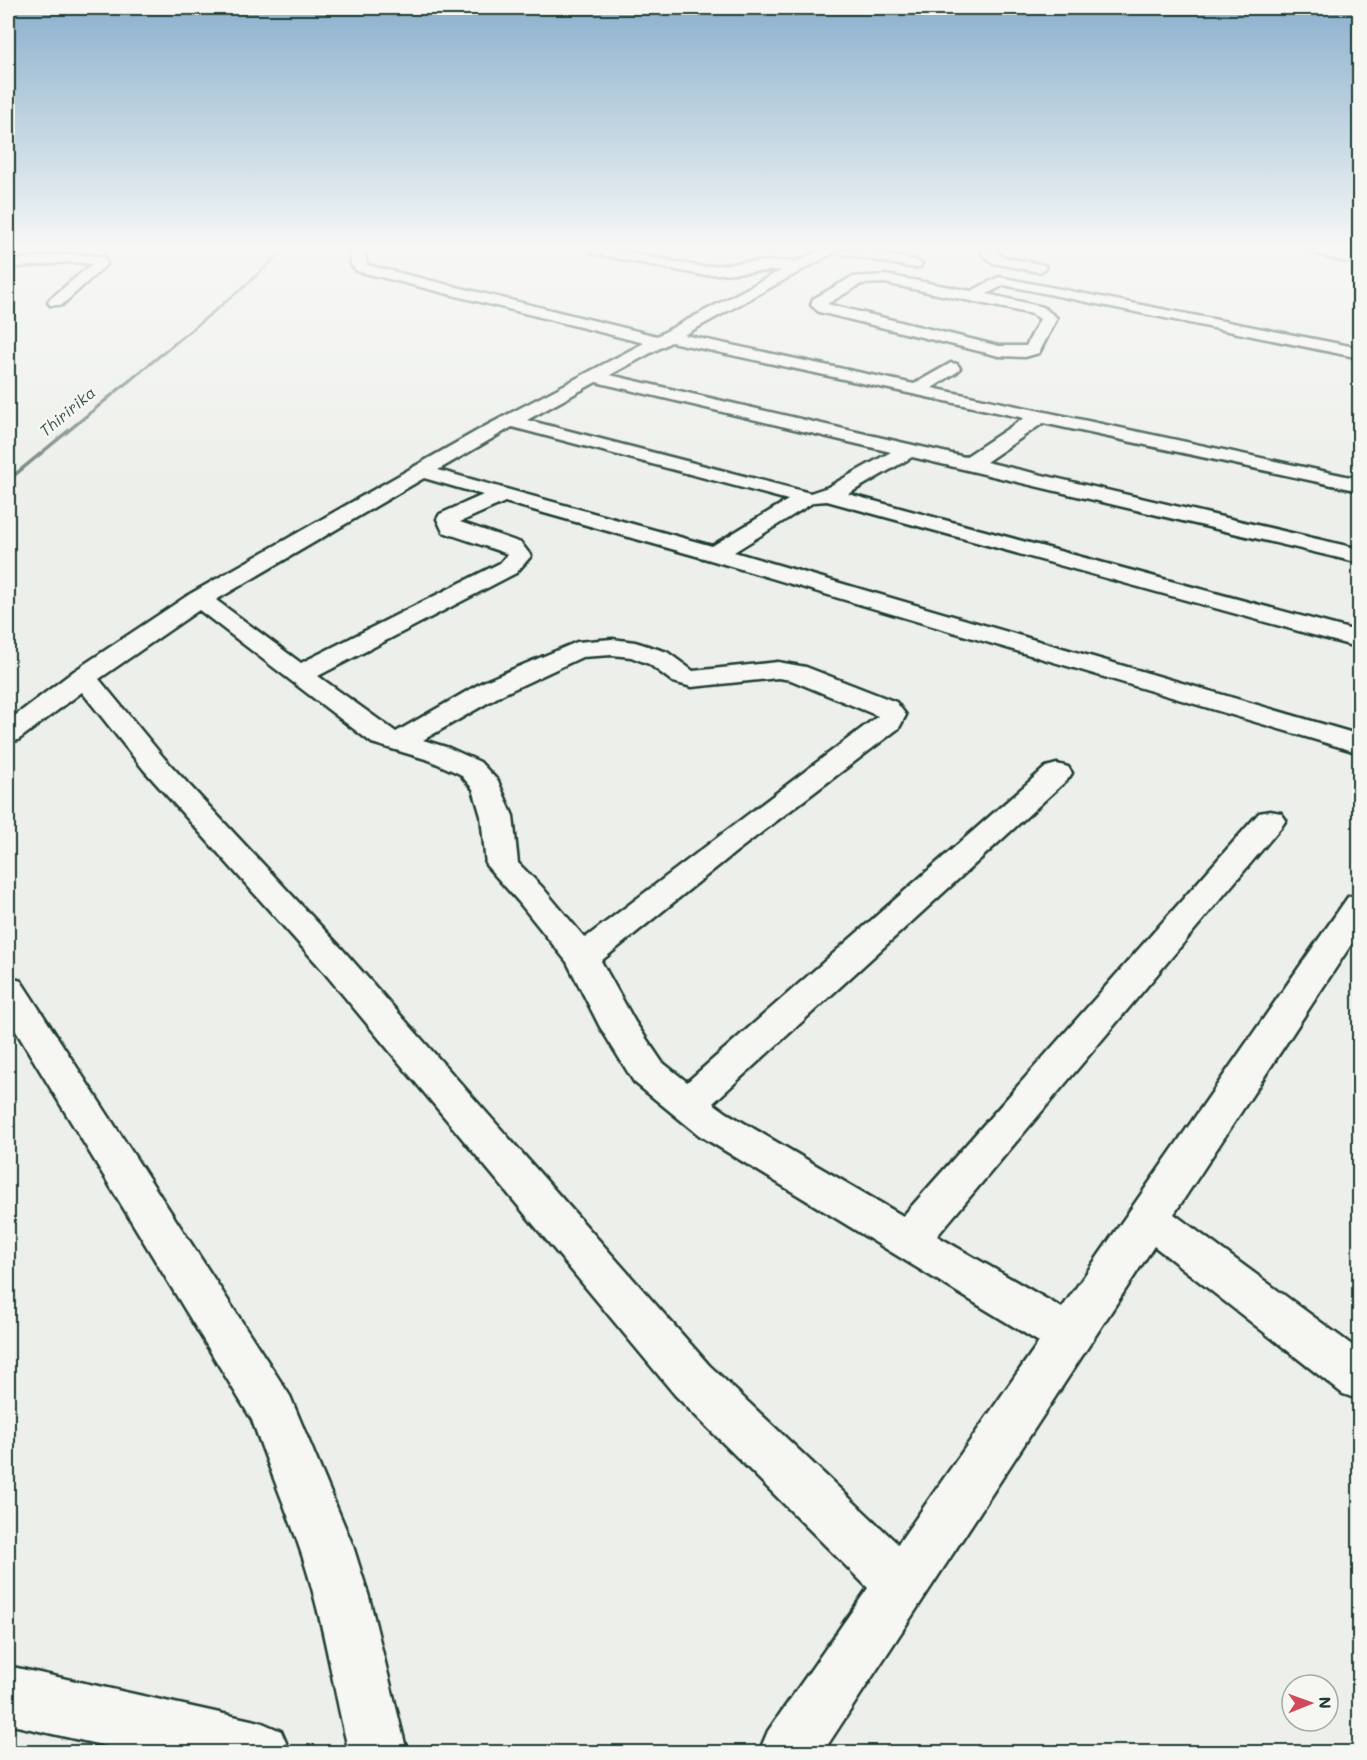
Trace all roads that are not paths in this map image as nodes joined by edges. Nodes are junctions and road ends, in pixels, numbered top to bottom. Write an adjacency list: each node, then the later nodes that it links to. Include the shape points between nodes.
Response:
1 (638, 332): 6 (street)
2 (674, 332): 6 (street)
3 (921, 332): 4 (street, via 999,351 1024,352 1033,350)
4 (1042, 332)
5 (1270, 332): 7 (street)
6 (663, 338): 9 (street); 10 (street)
7 (1359, 353)
8 (951, 368): 10 (street)
9 (593, 376): 12 (street); 13 (street)
10 (916, 390): 11 (street)
11 (1039, 417): 14 (street); 16 (street)
12 (510, 421): 15 (street); 18 (street)
13 (909, 450): 14 (street); 18 (street)
14 (969, 464): 20 (street)
15 (420, 471): 17 (street); 21 (street)
16 (1359, 485)
17 (504, 494): 19 (street); 23 (street, via 448,521 451,527 513,548 519,556 508,568)
18 (818, 496): 19 (street); 22 (street)
19 (715, 554): 27 (street)
20 (1359, 556)
21 (199, 598): 23 (street); 24 (street)
22 (1359, 640)
23 (299, 675): 26 (street, via 382,737)
24 (84, 677): 25 (street); 38 (street, via 154,764 331,958 692,1380)
25 (8, 734)
26 (398, 743): 31 (street, via 439,754 470,768 487,788 497,816 502,865); 31 (street, via 493,688 577,650 595,648 634,650 658,658 692,679 778,670 796,673 886,708 892,715 889,722)
27 (1359, 744)
28 (1057, 773): 33 (street)
29 (1270, 820): 35 (street)
30 (1359, 907): 34 (street)
31 (582, 958): 33 (street, via 619,1028 648,1072)
32 (8, 989): 41 (street, via 273,1411 342,1597)
33 (688, 1103): 35 (street, via 714,1124)
34 (1148, 1218): 36 (street); 37 (street)
35 (908, 1240): 36 (street)
36 (1069, 1336): 38 (street)
37 (1359, 1379)
38 (902, 1584): 42 (street)
39 (8, 1695): 40 (street)
40 (260, 1752)
41 (378, 1752)
42 (789, 1752)

